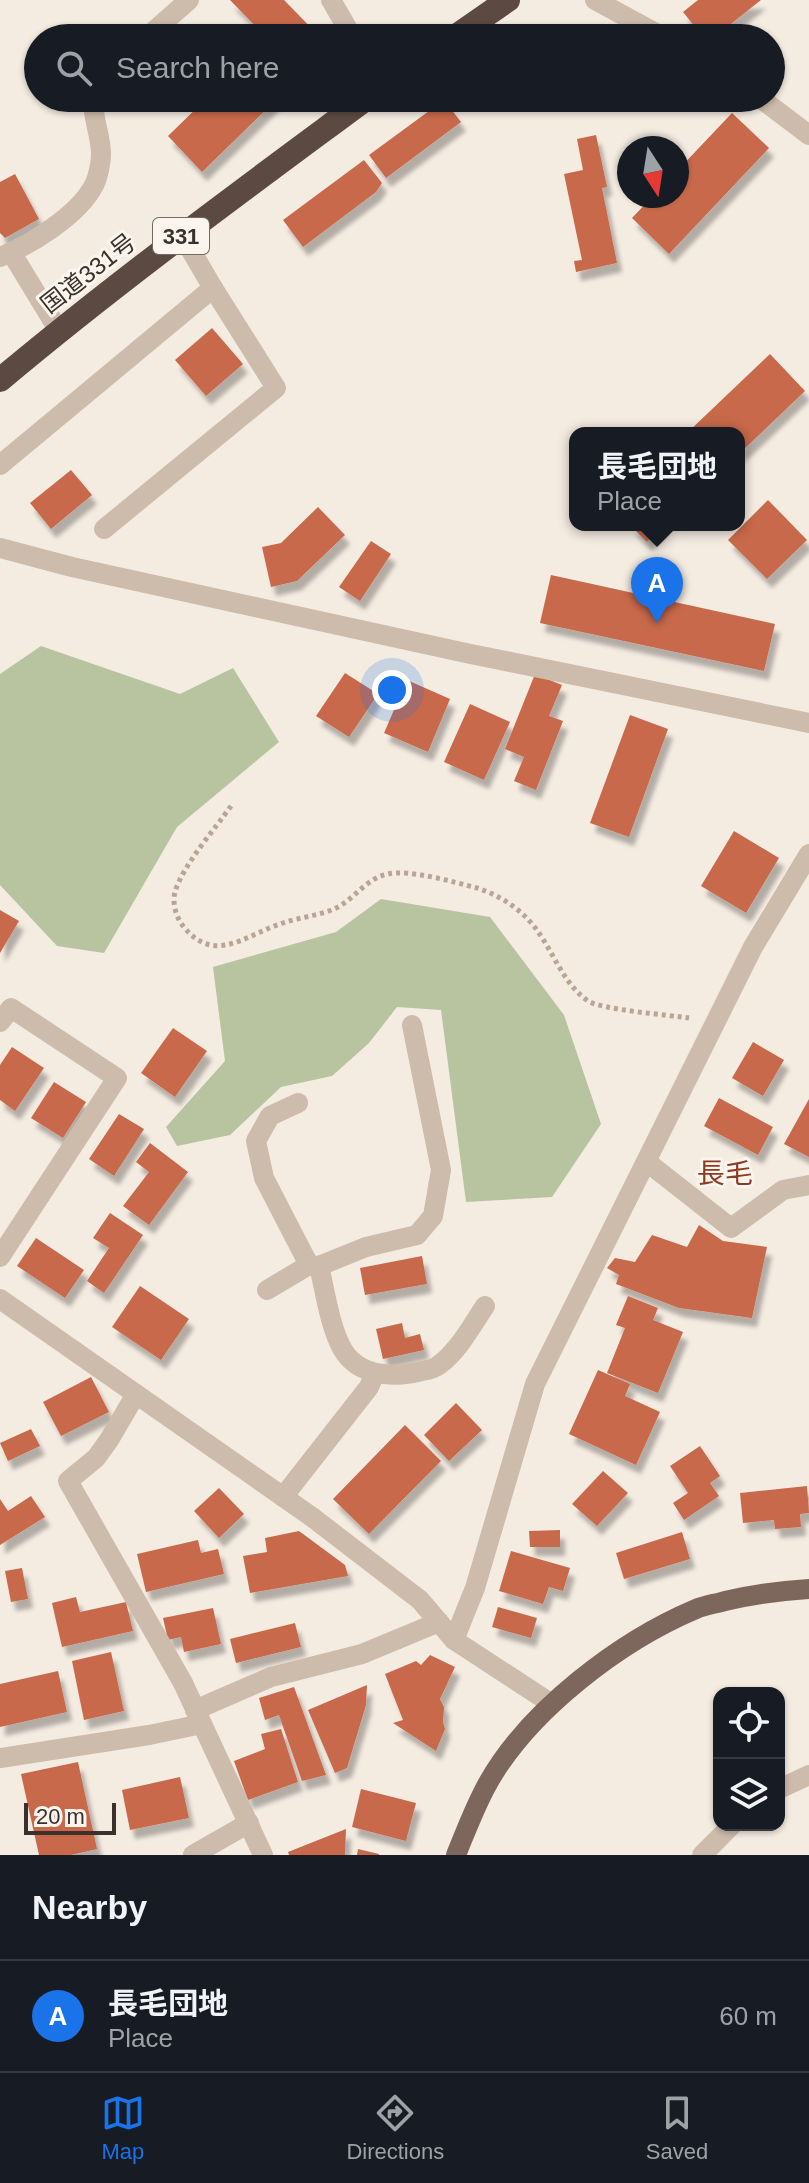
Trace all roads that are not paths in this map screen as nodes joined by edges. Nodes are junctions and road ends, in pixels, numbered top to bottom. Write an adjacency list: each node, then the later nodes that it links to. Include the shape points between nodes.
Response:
1 (189, 0): 5 (street)
2 (331, 0): 6 (street)
3 (508, 0): 7 (highway)
4 (595, 0): 8 (street)
5 (162, 24)
6 (345, 24)
7 (473, 24)
8 (639, 24)
9 (92, 112): 14 (street, via 101,153 95,184 52,228)
10 (348, 112): 13 (highway, 国道331号 / 331)
11 (779, 112): 12 (street)
12 (809, 135)
13 (182, 235): 15 (street); 16 (highway, 国道331号 / 331)
14 (6, 255): 16 (street)
15 (213, 288): 18 (street); 19 (street, via 276,388)
16 (59, 331): 17 (highway, 国道331号 / 331)
17 (0, 380)
18 (0, 465)
19 (104, 529)
20 (0, 548): 21 (street)
21 (809, 723)
22 (809, 854): 26 (street, via 753,947)
23 (0, 1022): 28 (street, via 11,1008 117,1078)
24 (412, 1025): 29 (street, via 441,1170 433,1216 417,1235)
25 (298, 1103): 29 (street, via 270,1116 256,1141 264,1178)
26 (647, 1162): 27 (street, via 731,1228 783,1190); 38 (street, via 535,1384 475,1588)
27 (809, 1185)
28 (0, 1257)
29 (314, 1265): 30 (street); 33 (street, via 344,1351)
30 (267, 1290)
31 (0, 1299): 34 (street)
32 (485, 1306): 33 (street, via 457,1349 437,1368 408,1375)
33 (375, 1373): 35 (street)
34 (136, 1394): 35 (street); 40 (street, via 96,1458 68,1481)
35 (283, 1497): 37 (street, via 420,1600)
36 (809, 1589): 39 (main road, via 764,1592 697,1608 626,1646)
37 (439, 1622): 38 (street); 40 (street, via 362,1654 271,1677)
38 (454, 1640): 39 (street)
39 (552, 1704): 48 (main road, via 489,1781)
40 (199, 1717): 41 (street, via 149,1735); 44 (street)
41 (0, 1758)
42 (809, 1775): 43 (street)
43 (785, 1786)
44 (249, 1823): 46 (street); 47 (street)
45 (726, 1831): 49 (street)
46 (193, 1855)
47 (263, 1855)
48 (456, 1855)
49 (702, 1855)

